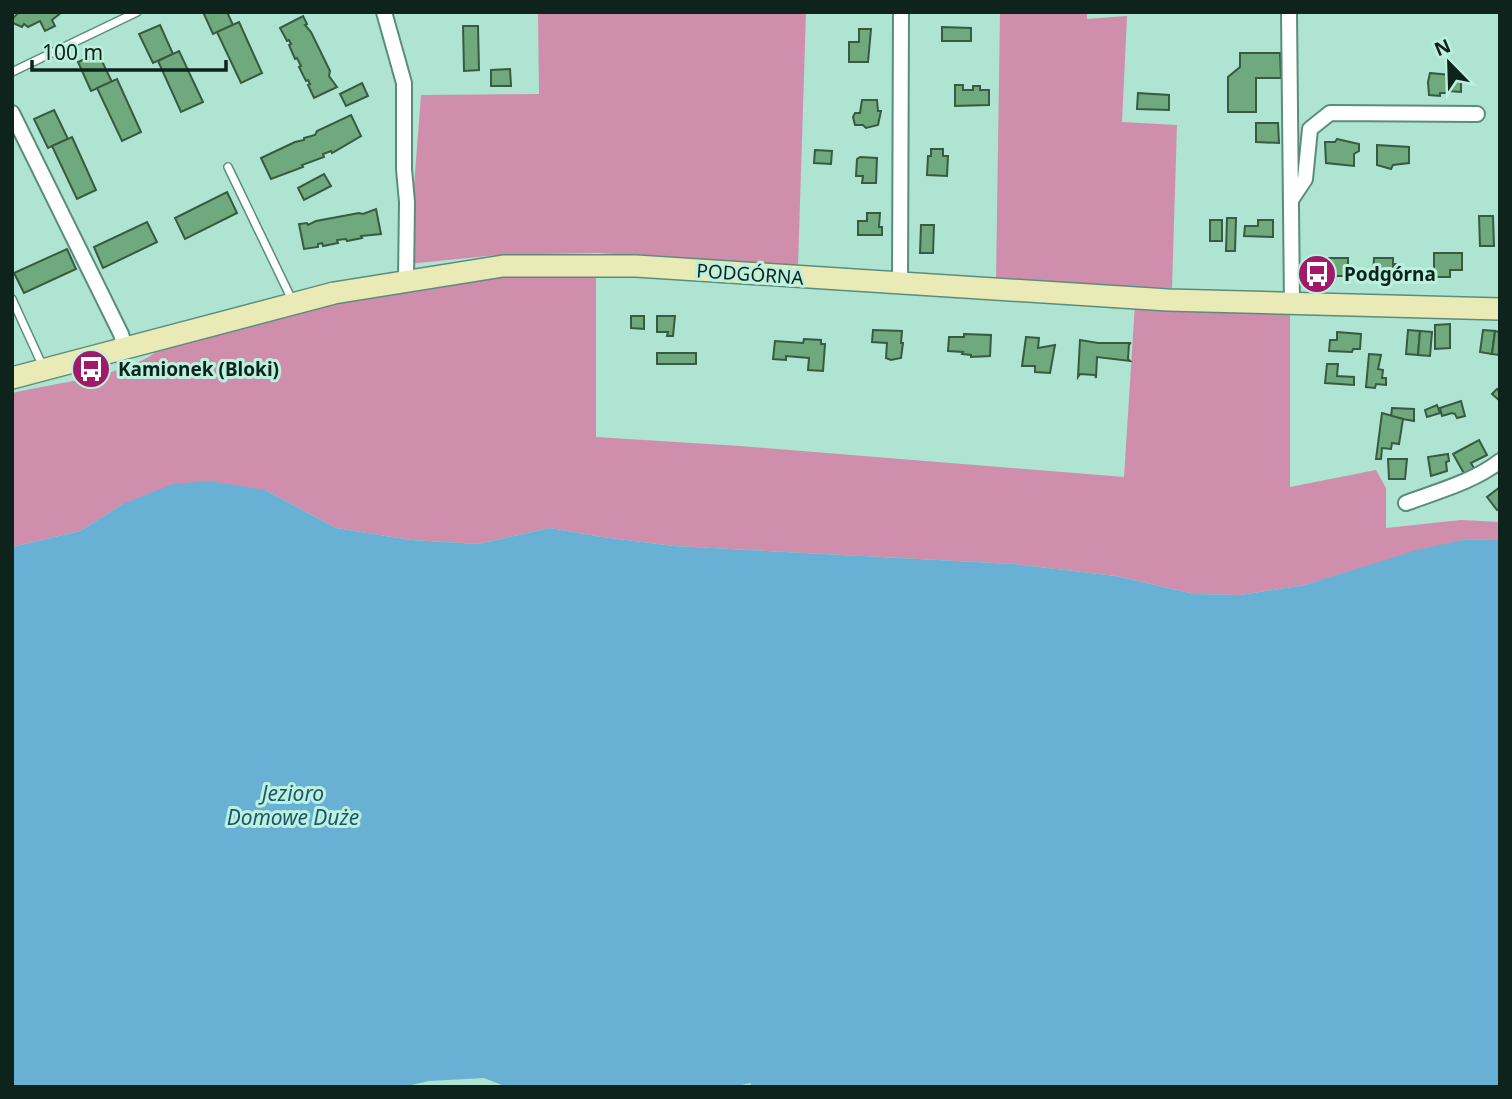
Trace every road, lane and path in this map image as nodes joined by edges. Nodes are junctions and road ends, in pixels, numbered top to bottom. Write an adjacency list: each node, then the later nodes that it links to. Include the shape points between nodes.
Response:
1 (137, 12): 5 (lane)
2 (384, 12): 10 (street, via 404,83)
3 (901, 12): 11 (street)
4 (1289, 12): 9 (street)
5 (12, 72)
6 (12, 113): 16 (street)
7 (1477, 114): 9 (street, via 1330,113 1310,129 1305,179)
8 (228, 167): 13 (lane)
9 (1291, 201): 14 (street)
10 (406, 280): 11 (street, PODGÓRNA, via 503,266 636,266); 13 (street, PODGÓRNA)
11 (900, 283): 14 (street, PODGÓRNA)
12 (12, 299): 17 (lane)
13 (294, 304): 16 (street, PODGÓRNA)
14 (1292, 304): 15 (street, PODGÓRNA)
15 (1500, 309)
16 (125, 348): 17 (street, PODGÓRNA)
17 (44, 370): 18 (street, PODGÓRNA)
18 (12, 378)
19 (1500, 461): 20 (street, via 1458,484)
20 (1406, 503)

